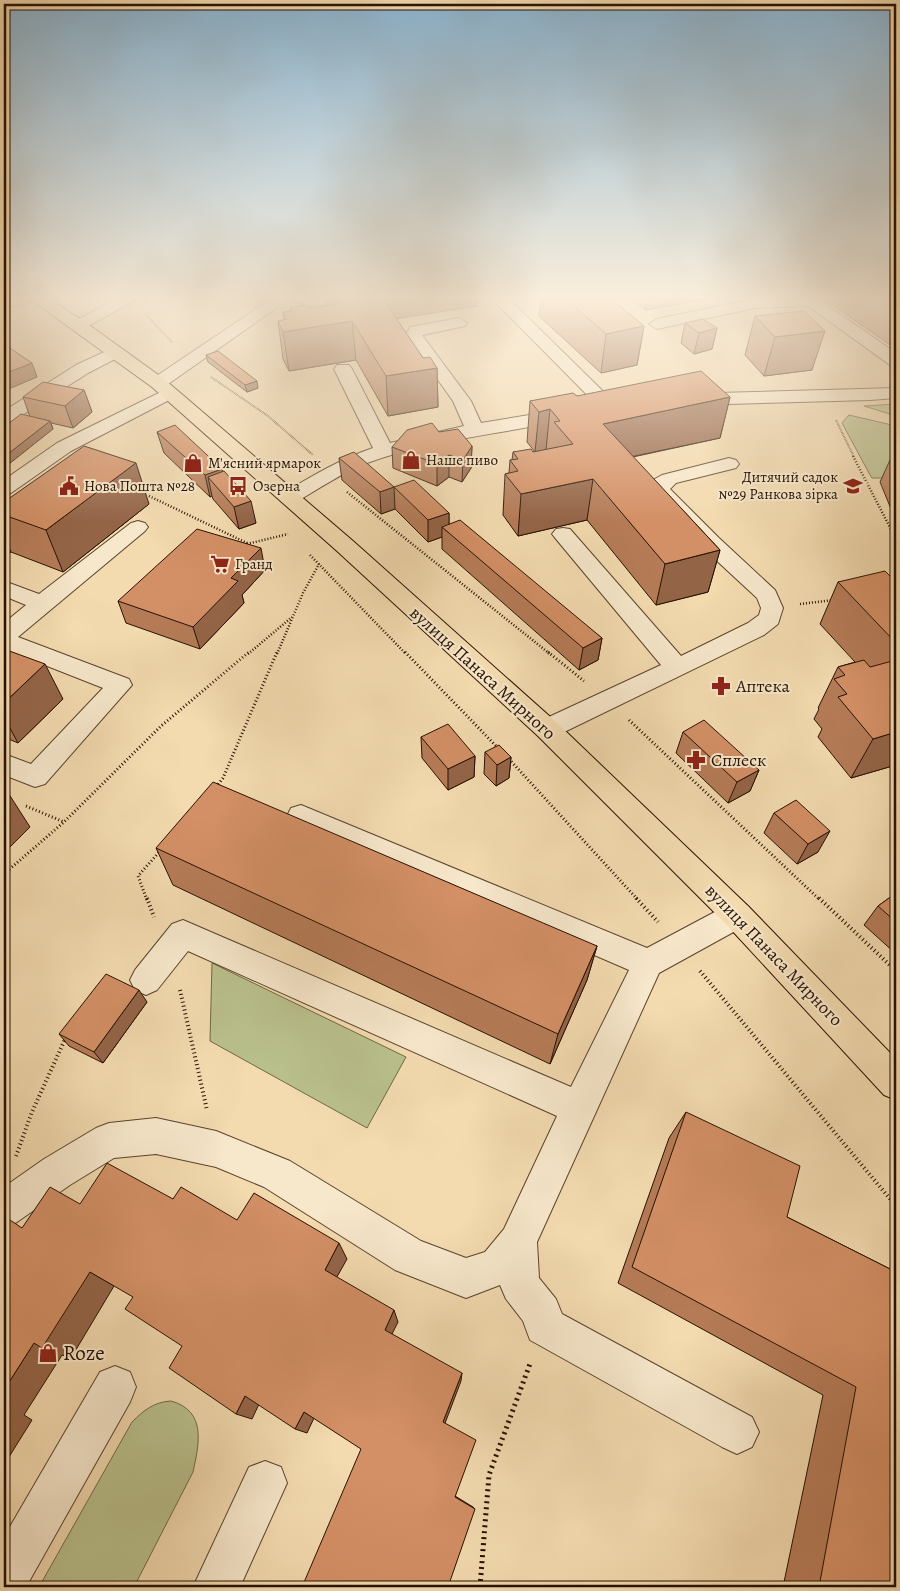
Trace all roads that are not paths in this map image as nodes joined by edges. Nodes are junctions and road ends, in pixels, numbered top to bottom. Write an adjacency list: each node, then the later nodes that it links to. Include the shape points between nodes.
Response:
1 (74, 373): 10 (street)
2 (144, 373): 7 (main road, вулиця Панаса Мирного)
3 (179, 373): 7 (street)
4 (346, 373): 12 (street)
5 (442, 373): 11 (street, via 462,401)
6 (582, 373): 11 (street, via 620,408)
7 (164, 388): 13 (street); 17 (main road, вулиця Панаса Мирного)
8 (896, 393): 9 (street, via 823,397 733,396)
9 (675, 402)
10 (4, 419)
11 (474, 431): 12 (street)
12 (384, 451): 17 (street, via 358,460)
13 (46, 459): 15 (street); 16 (street)
14 (729, 464): 23 (street, via 669,479 660,484 660,490 767,595 772,608 770,619)
15 (65, 466)
16 (4, 489)
17 (289, 498): 24 (main road, вулиця Панаса Мирного)
18 (138, 527): 21 (street)
19 (563, 534): 23 (street)
20 (4, 588): 21 (street)
21 (42, 603): 22 (street)
22 (4, 638): 25 (street, via 120,685 35,777)
23 (677, 668): 24 (street)
24 (547, 729): 27 (main road, вулиця Панаса Мирного)
25 (4, 764)
26 (302, 816): 28 (street)
27 (737, 915): 28 (street); 30 (main road, вулиця Панаса Мирного)
28 (664, 955): 31 (street)
29 (146, 980): 31 (street, via 183,934)
30 (896, 1083)
31 (579, 1108): 33 (street)
32 (4, 1209): 33 (street, via 109,1141 156,1136 216,1149 277,1174 409,1256 466,1278 498,1267)
33 (518, 1242): 35 (street, via 520,1285 542,1313 544,1326)
34 (115, 1387): 37 (street)
35 (737, 1432)
36 (264, 1483): 38 (street)
37 (4, 1581)
38 (216, 1587)

